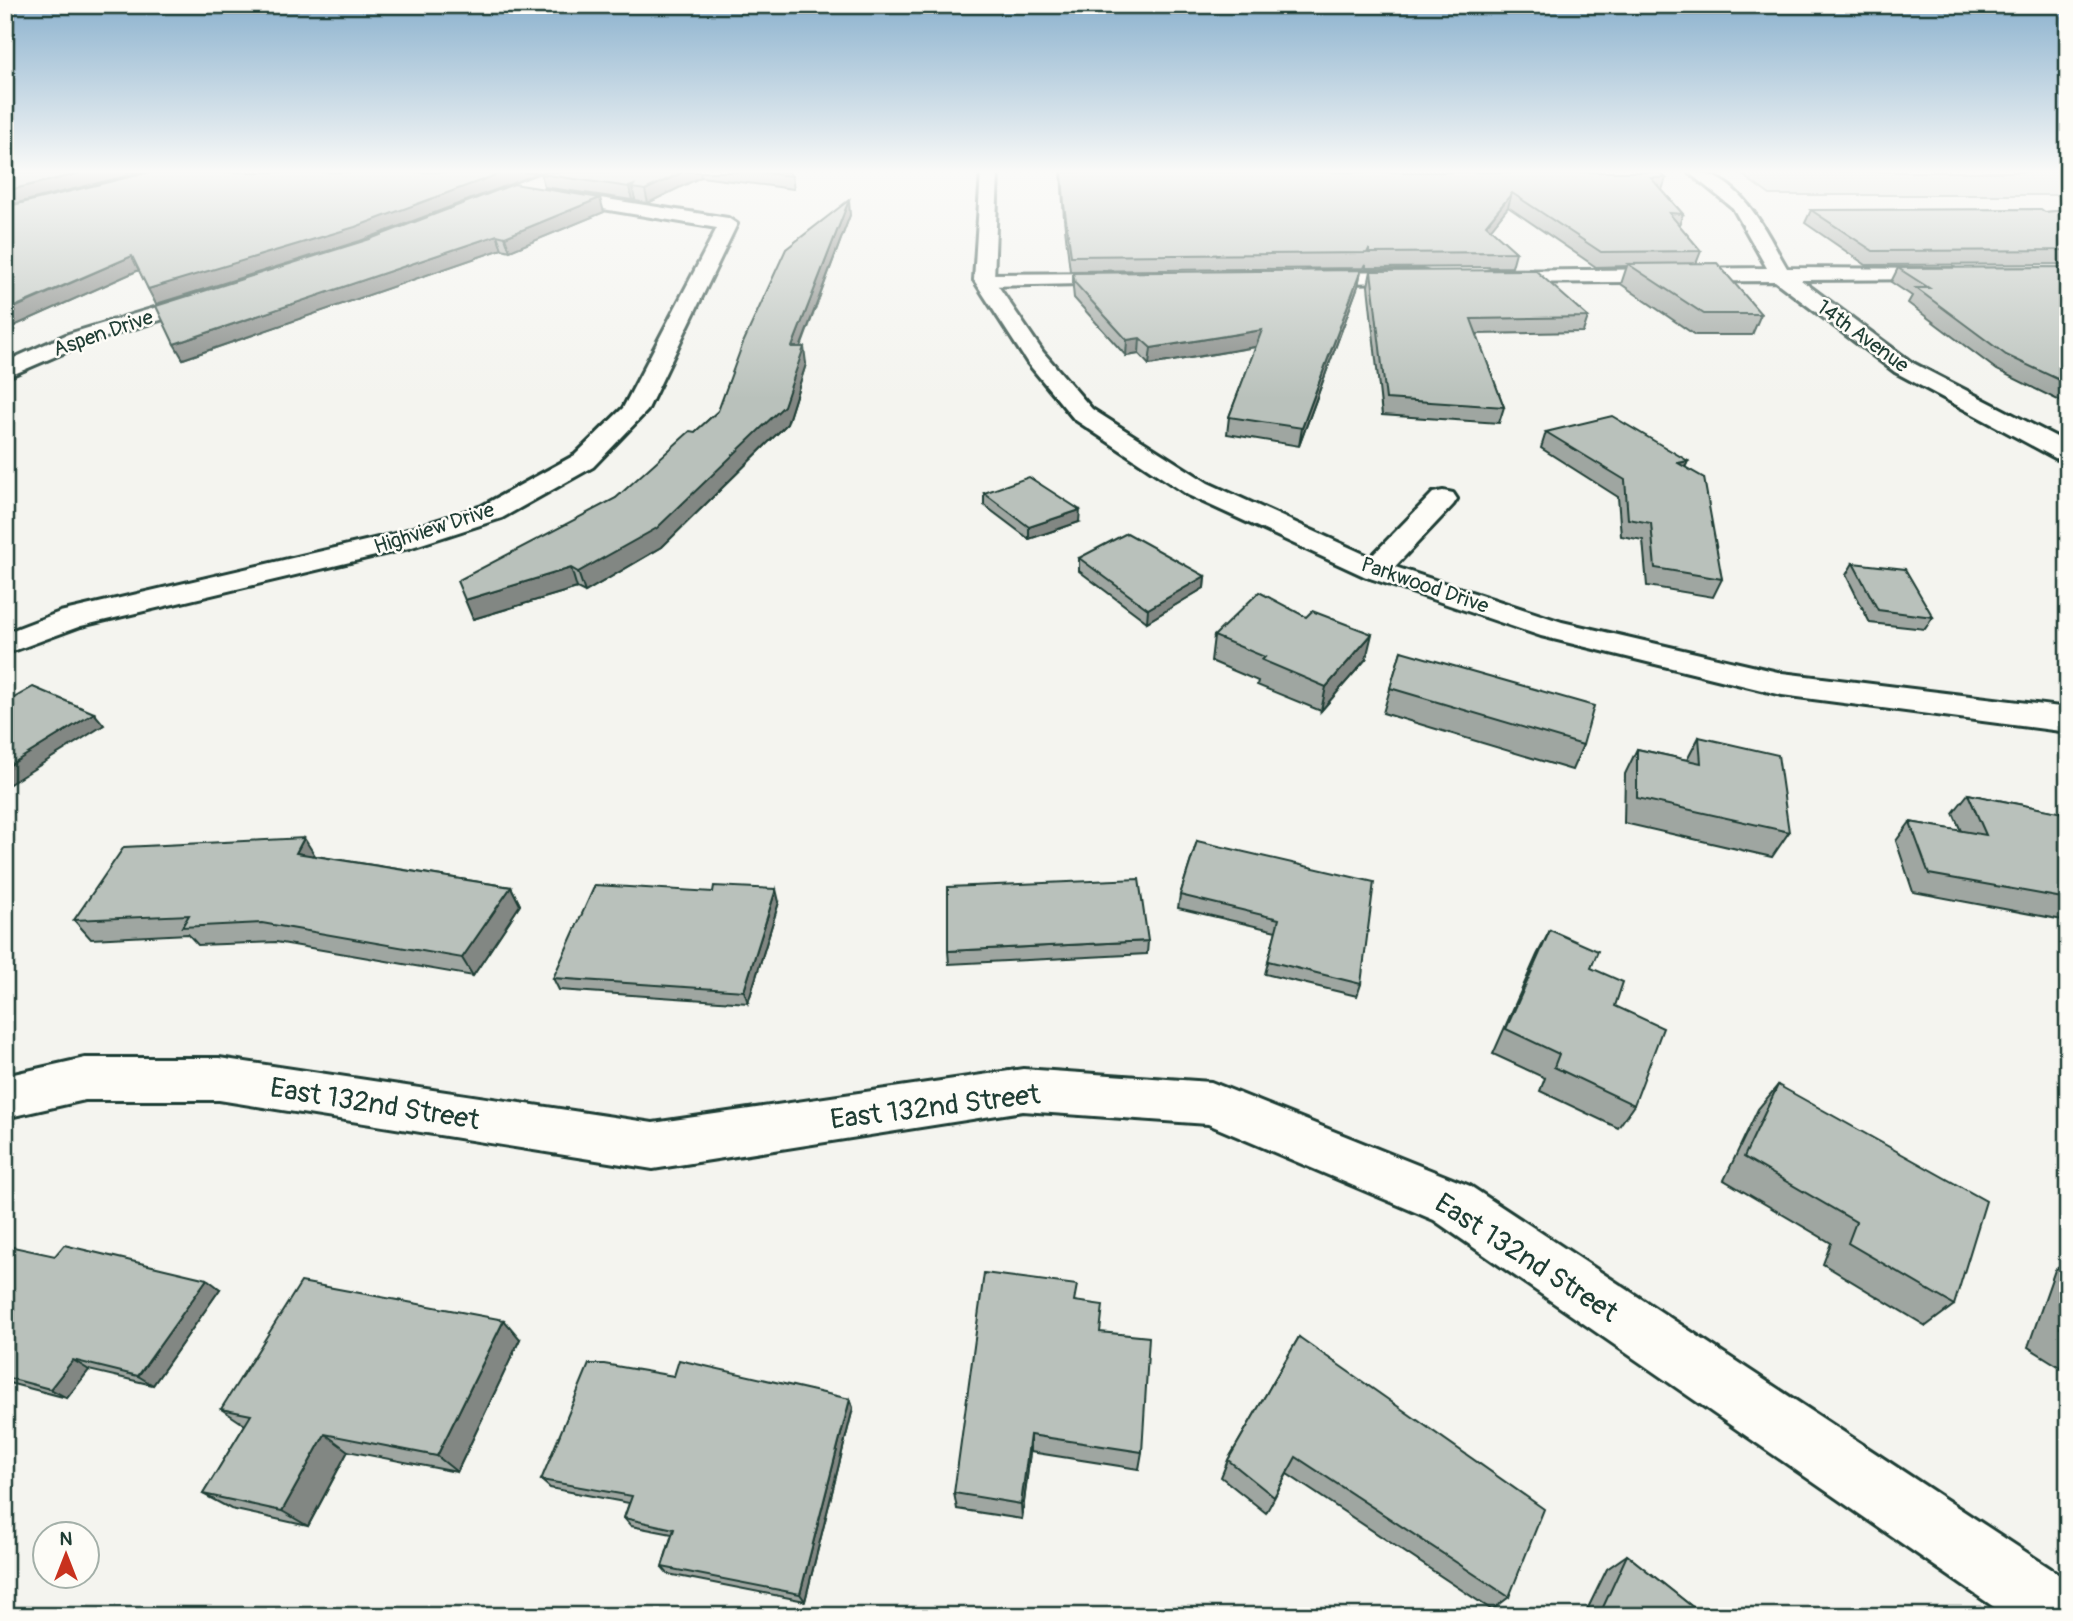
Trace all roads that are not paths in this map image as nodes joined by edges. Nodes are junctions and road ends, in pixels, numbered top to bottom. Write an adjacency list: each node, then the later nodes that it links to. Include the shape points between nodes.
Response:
1 (715, 248): 16 (street, Highview Drive, via 634,411 584,461 492,512 399,542 71,619)
2 (985, 248): 10 (street)
3 (1765, 248): 5 (street, 14th Avenue)
4 (1972, 273): 5 (street)
5 (1781, 275): 7 (street); 13 (street, 14th Avenue, via 1903,367)
6 (1445, 277): 8 (street)
7 (1473, 277)
8 (1291, 278)
9 (1152, 279): 10 (street)
10 (984, 280): 15 (street, Parkwood Drive, via 1035,357 1083,414 1198,489)
11 (222, 293): 12 (street, Aspen Drive, via 76,339)
12 (5, 371)
13 (2068, 454)
14 (1443, 499): 15 (street)
15 (1375, 570): 17 (street, Parkwood Drive, via 1552,629 1782,684)
16 (5, 644)
17 (2068, 720)
18 (5, 1097): 19 (street, East 132nd Street, via 85,1079 219,1079 653,1146 1023,1090 1211,1103 1452,1203)
19 (2063, 1616)

